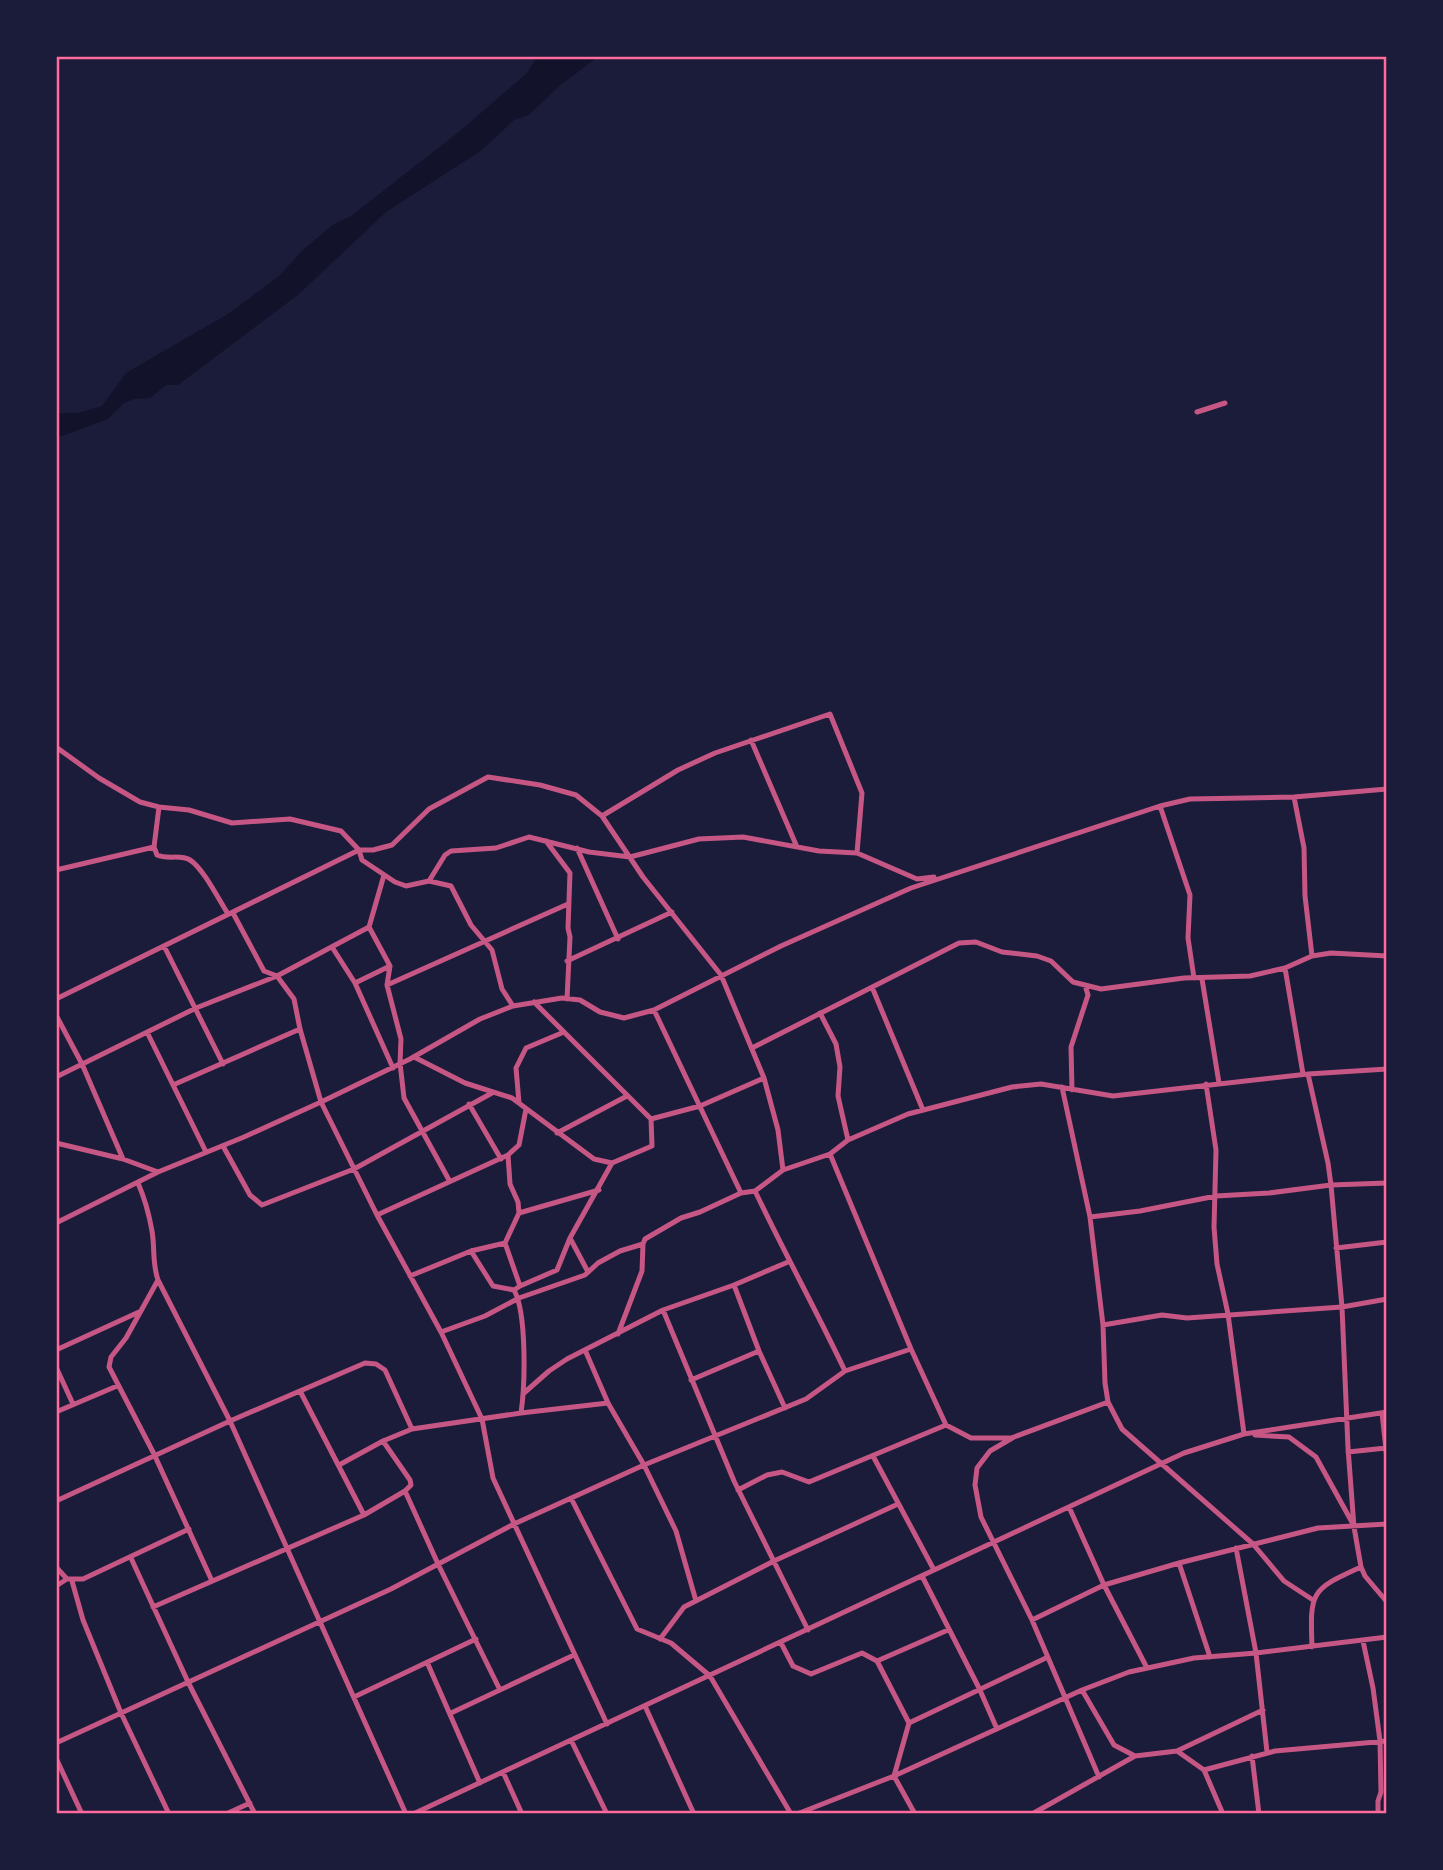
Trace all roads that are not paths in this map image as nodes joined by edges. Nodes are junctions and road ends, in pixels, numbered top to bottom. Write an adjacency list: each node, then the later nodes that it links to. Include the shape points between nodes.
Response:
1 (1225, 403): 2 (street)
2 (1197, 412)
3 (751, 740): 9 (street, via 678,770); 12 (street); 15 (street, via 830,714 862,793)
4 (56, 747): 8 (street, via 140,802)
5 (1387, 789): 6 (street)
6 (1294, 797): 7 (street, via 1190,799); 29 (street, via 1304,848)
7 (1160, 806): 19 (street); 36 (street, via 1190,895 1188,938)
8 (159, 807): 11 (street); 14 (street, via 232,823 290,818 341,831)
9 (602, 816): 14 (street, via 576,795 488,778 429,808 392,845); 16 (street)
10 (546, 841): 13 (street); 20 (street, via 528,837 496,848 451,851); 21 (street, via 570,873)
11 (154, 847): 17 (street); 23 (street, via 160,857 190,860)
12 (797, 847): 15 (street); 16 (street, via 723,837)
13 (577, 848): 16 (street); 25 (street)
14 (359, 850): 18 (street, via 362,860); 23 (street)
15 (857, 853): 19 (street, via 917,879)
16 (630, 857): 22 (street)
17 (56, 870)
18 (384, 875): 20 (street, via 406,886); 24 (street)
19 (947, 875): 34 (street)
20 (429, 881): 26 (street, via 451,886 471,925)
21 (568, 904): 26 (street); 31 (street)
22 (672, 912): 25 (street); 34 (street)
23 (230, 914): 27 (street); 35 (street, via 264,971)
24 (369, 928): 28 (street); 32 (street)
25 (618, 939): 31 (street)
26 (486, 941): 39 (street); 45 (street, via 502,989)
27 (164, 946): 42 (street); 46 (street)
28 (332, 947): 35 (street); 38 (street)
29 (1312, 956): 30 (street); 33 (street)
30 (1387, 957)
31 (567, 961): 43 (street)
32 (390, 966): 38 (street); 39 (street)
33 (1285, 968): 37 (street); 60 (street)
34 (721, 975): 47 (street); 53 (street)
35 (277, 976): 46 (street); 50 (street, via 294,999)
36 (1194, 978): 37 (street); 40 (street, via 1101,989)
37 (1202, 979): 63 (street)
38 (355, 984): 58 (street)
39 (387, 985): 55 (street, via 401,1039)
40 (1085, 985): 41 (street, via 1073,982 1051,961 976,942 946,948); 67 (street, via 1088,995 1071,1047)
41 (872, 987): 48 (street); 75 (street)
42 (56, 999)
43 (567, 999): 44 (street); 47 (street, via 624,1018)
44 (534, 1002): 45 (street); 52 (street)
45 (513, 1006): 54 (street)
46 (196, 1008): 51 (street); 57 (street)
47 (654, 1010): 73 (street)
48 (820, 1013): 53 (street); 79 (street, via 836,1044 841,1067 838,1096)
49 (56, 1015): 56 (street)
50 (300, 1029): 57 (street); 70 (street)
51 (147, 1032): 56 (street); 65 (street)
52 (564, 1032): 69 (street); 71 (street, via 526,1048 516,1068)
53 (752, 1048): 62 (street)
54 (414, 1057): 55 (street); 68 (street)
55 (400, 1063): 58 (street); 77 (street, via 404,1098)
56 (82, 1064): 61 (street); 85 (street)
57 (223, 1064): 65 (street)
58 (393, 1068): 70 (street)
59 (1387, 1069): 60 (street)
60 (1306, 1074): 63 (street); 94 (street)
61 (56, 1077)
62 (764, 1078): 73 (street); 89 (street)
63 (1219, 1083): 64 (street)
64 (1206, 1084): 67 (street, via 1113,1096); 98 (street, via 1216,1150)
65 (173, 1085): 82 (street)
66 (1062, 1087): 67 (street); 75 (street, via 1012,1087); 101 (street)
67 (1072, 1090)
68 (492, 1093): 71 (street); 72 (street)
69 (627, 1096): 76 (street); 78 (street)
70 (321, 1102): 81 (street); 88 (street)
71 (519, 1103): 74 (street)
72 (469, 1104): 77 (street); 86 (street)
73 (700, 1106): 76 (street); 97 (street)
74 (526, 1109): 78 (street); 83 (street, via 519,1145)
75 (923, 1110): 79 (street)
76 (651, 1119): 87 (street, via 652,1146)
77 (421, 1132): 88 (street); 91 (street)
78 (557, 1133): 87 (street, via 594,1159)
79 (848, 1140): 84 (street)
80 (56, 1143): 85 (street)
81 (223, 1146): 82 (street); 88 (street, via 250,1195 262,1205)
82 (206, 1152): 90 (street)
83 (509, 1154): 86 (street); 99 (street, via 510,1184)
84 (830, 1154): 89 (street); 126 (street)
85 (123, 1159): 90 (street)
86 (501, 1159): 91 (street)
87 (612, 1163): 95 (street)
88 (354, 1169): 100 (street)
89 (783, 1170): 96 (street)
90 (158, 1172): 92 (street)
91 (449, 1180): 100 (street)
92 (138, 1183): 102 (street); 113 (street, via 147,1203)
93 (1387, 1183): 94 (street)
94 (1331, 1185): 98 (street); 107 (street)
95 (599, 1190): 99 (street); 103 (street)
96 (755, 1191): 97 (street); 109 (street)
97 (741, 1193): 106 (street, via 681,1218)
98 (1216, 1196): 101 (street); 122 (street, via 1217,1264)
99 (519, 1213): 105 (street)
100 (377, 1215): 112 (street)
101 (1090, 1217): 123 (street)
102 (56, 1223)
103 (570, 1238): 110 (street); 111 (street)
104 (1387, 1242): 107 (street)
105 (505, 1243): 108 (street); 116 (street)
106 (643, 1244): 111 (street, via 620,1251); 125 (street, via 642,1271)
107 (1336, 1248): 119 (street)
108 (471, 1251): 112 (street); 116 (street, via 493,1286)
109 (788, 1262): 115 (street); 131 (street)
110 (557, 1270): 114 (street); 116 (street)
111 (588, 1272): 114 (street)
112 (410, 1276): 124 (street)
113 (158, 1280): 121 (street); 145 (street)
114 (562, 1283): 117 (street)
115 (734, 1285): 120 (street); 129 (street)
116 (517, 1288): 117 (street)
117 (519, 1298): 124 (street); 135 (street)
118 (1387, 1299): 119 (street)
119 (1342, 1307): 122 (street); 143 (street)
120 (663, 1310): 125 (street); 132 (street)
121 (139, 1312): 127 (street); 133 (street, via 111,1357 109,1367)
122 (1228, 1314): 123 (street, via 1162,1315); 148 (street)
123 (1103, 1325): 136 (street)
124 (441, 1332): 144 (street)
125 (618, 1334): 128 (street)
126 (911, 1349): 131 (street); 146 (street)
127 (56, 1350)
128 (585, 1350): 135 (street, via 549,1371); 137 (street)
129 (759, 1351): 132 (street); 139 (street)
130 (56, 1367): 138 (street)
131 (845, 1371): 139 (street)
132 (691, 1380): 149 (street)
133 (117, 1386): 138 (street); 154 (street)
134 (300, 1391): 145 (street); 147 (street, via 365,1363 376,1364 387,1373); 158 (street)
135 (524, 1393): 141 (street)
136 (1108, 1402): 150 (street); 157 (street, via 1122,1429)
137 (608, 1403): 141 (street); 159 (street)
138 (73, 1404): 140 (street)
139 (785, 1408): 149 (street)
140 (56, 1412)
141 (521, 1413): 144 (street)
142 (1385, 1413): 143 (street); 152 (street)
143 (1346, 1418): 148 (street); 153 (street)
144 (482, 1419): 147 (street); 167 (street, via 493,1478)
145 (230, 1420): 154 (street); 173 (street)
146 (946, 1425): 150 (street, via 971,1438); 155 (street)
147 (412, 1429): 151 (street)
148 (1244, 1434): 157 (street); 169 (street, via 1289,1437 1316,1457)
149 (715, 1436): 159 (street); 160 (street)
150 (1014, 1437): 171 (street, via 990,1451 977,1468 981,1517)
151 (383, 1441): 158 (street); 161 (street, via 411,1480)
152 (1386, 1448): 153 (street); 156 (street)
153 (1348, 1452): 169 (street)
154 (154, 1454): 163 (street); 170 (street)
155 (873, 1456): 160 (street, via 809,1482 782,1472); 164 (street)
156 (1387, 1460)
157 (1162, 1464): 165 (street); 172 (street)
158 (339, 1465): 166 (street)
159 (645, 1465): 162 (street); 188 (street, via 676,1531)
160 (738, 1490): 176 (street)
161 (405, 1491): 166 (street); 178 (street)
162 (570, 1498): 167 (street); 197 (street, via 637,1629)
163 (56, 1501)
164 (898, 1504): 176 (street); 181 (street)
165 (1069, 1507): 171 (street); 185 (street)
166 (363, 1515): 173 (street)
167 (514, 1524): 178 (street); 202 (street)
168 (1387, 1524): 169 (street)
169 (1354, 1527): 172 (street, via 1318,1528); 180 (street)
170 (189, 1529): 175 (street); 184 (street)
171 (994, 1543): 181 (street); 191 (street)
172 (1252, 1544): 174 (street); 187 (street, via 1284,1581)
173 (287, 1548): 184 (street); 192 (street)
174 (1236, 1548): 177 (street); 201 (street)
175 (131, 1558): 183 (street); 190 (street)
176 (774, 1561): 188 (street); 193 (street)
177 (1179, 1563): 185 (street); 204 (street)
178 (438, 1564): 192 (street); 196 (street)
179 (56, 1567): 183 (street)
180 (1361, 1567): 187 (street, via 1326,1583); 189 (street)
181 (934, 1570): 182 (street)
182 (922, 1576): 193 (street); 194 (street)
183 (70, 1580): 186 (street); 217 (street)
184 (212, 1581): 190 (street)
185 (1104, 1585): 191 (street); 207 (street)
186 (56, 1586)
187 (1313, 1600): 200 (street)
188 (696, 1601): 197 (street, via 684,1607)
189 (1387, 1602)
190 (153, 1607): 209 (street)
191 (1032, 1620): 203 (street)
192 (320, 1622): 209 (street); 213 (street)
193 (808, 1630): 199 (street)
194 (948, 1630): 205 (street); 210 (street)
195 (1387, 1637): 198 (street)
196 (476, 1639): 206 (street); 211 (street)
197 (660, 1639): 208 (street)
198 (1363, 1641): 200 (street); 223 (street)
199 (781, 1643): 205 (street, via 793,1667 811,1674 862,1653); 208 (street)
200 (1312, 1647): 201 (street)
201 (1256, 1653): 204 (street); 216 (street)
202 (574, 1655): 211 (street); 220 (street)
203 (1048, 1657): 210 (street); 214 (street)
204 (1210, 1657): 207 (street)
205 (877, 1661): 219 (street)
206 (428, 1662): 213 (street); 218 (street)
207 (1147, 1668): 212 (street)
208 (710, 1676): 215 (street); 247 (street)
209 (188, 1682): 217 (street); 235 (street)
210 (979, 1688): 219 (street); 221 (street)
211 (500, 1690): 218 (street)
212 (1082, 1690): 214 (street); 227 (street, via 1114,1745)
213 (354, 1697): 241 (street)
214 (1066, 1697): 221 (street); 233 (street)
215 (645, 1706): 220 (street); 246 (street)
216 (1263, 1710): 225 (street); 226 (street)
217 (121, 1713): 224 (street); 238 (street)
218 (451, 1713): 234 (street)
219 (909, 1723): 232 (street)
220 (607, 1724): 222 (street)
221 (997, 1729): 232 (street)
222 (571, 1740): 231 (street); 245 (street)
223 (1384, 1741): 226 (street); 253 (street)
224 (56, 1743)
225 (1177, 1751): 227 (street); 230 (street)
226 (1267, 1752): 228 (street)
227 (1135, 1756): 233 (street)
228 (1252, 1756): 230 (street); 252 (street)
229 (56, 1758): 237 (street)
230 (1204, 1770): 251 (street)
231 (503, 1772): 234 (street); 244 (street)
232 (894, 1776): 248 (street); 249 (street)
233 (1100, 1777): 250 (street)
234 (480, 1783): 236 (street)
235 (250, 1803): 239 (street); 240 (street)
236 (428, 1807): 242 (street); 243 (street)
237 (82, 1814)
238 (169, 1814)
239 (226, 1814)
240 (255, 1814)
241 (406, 1814)
242 (412, 1814)
243 (432, 1814)
244 (522, 1814)
245 (607, 1814)
246 (694, 1814)
247 (791, 1814)
248 (797, 1814)
249 (915, 1814)
250 (1032, 1814)
251 (1223, 1814)
252 (1259, 1814)
253 (1378, 1814)

